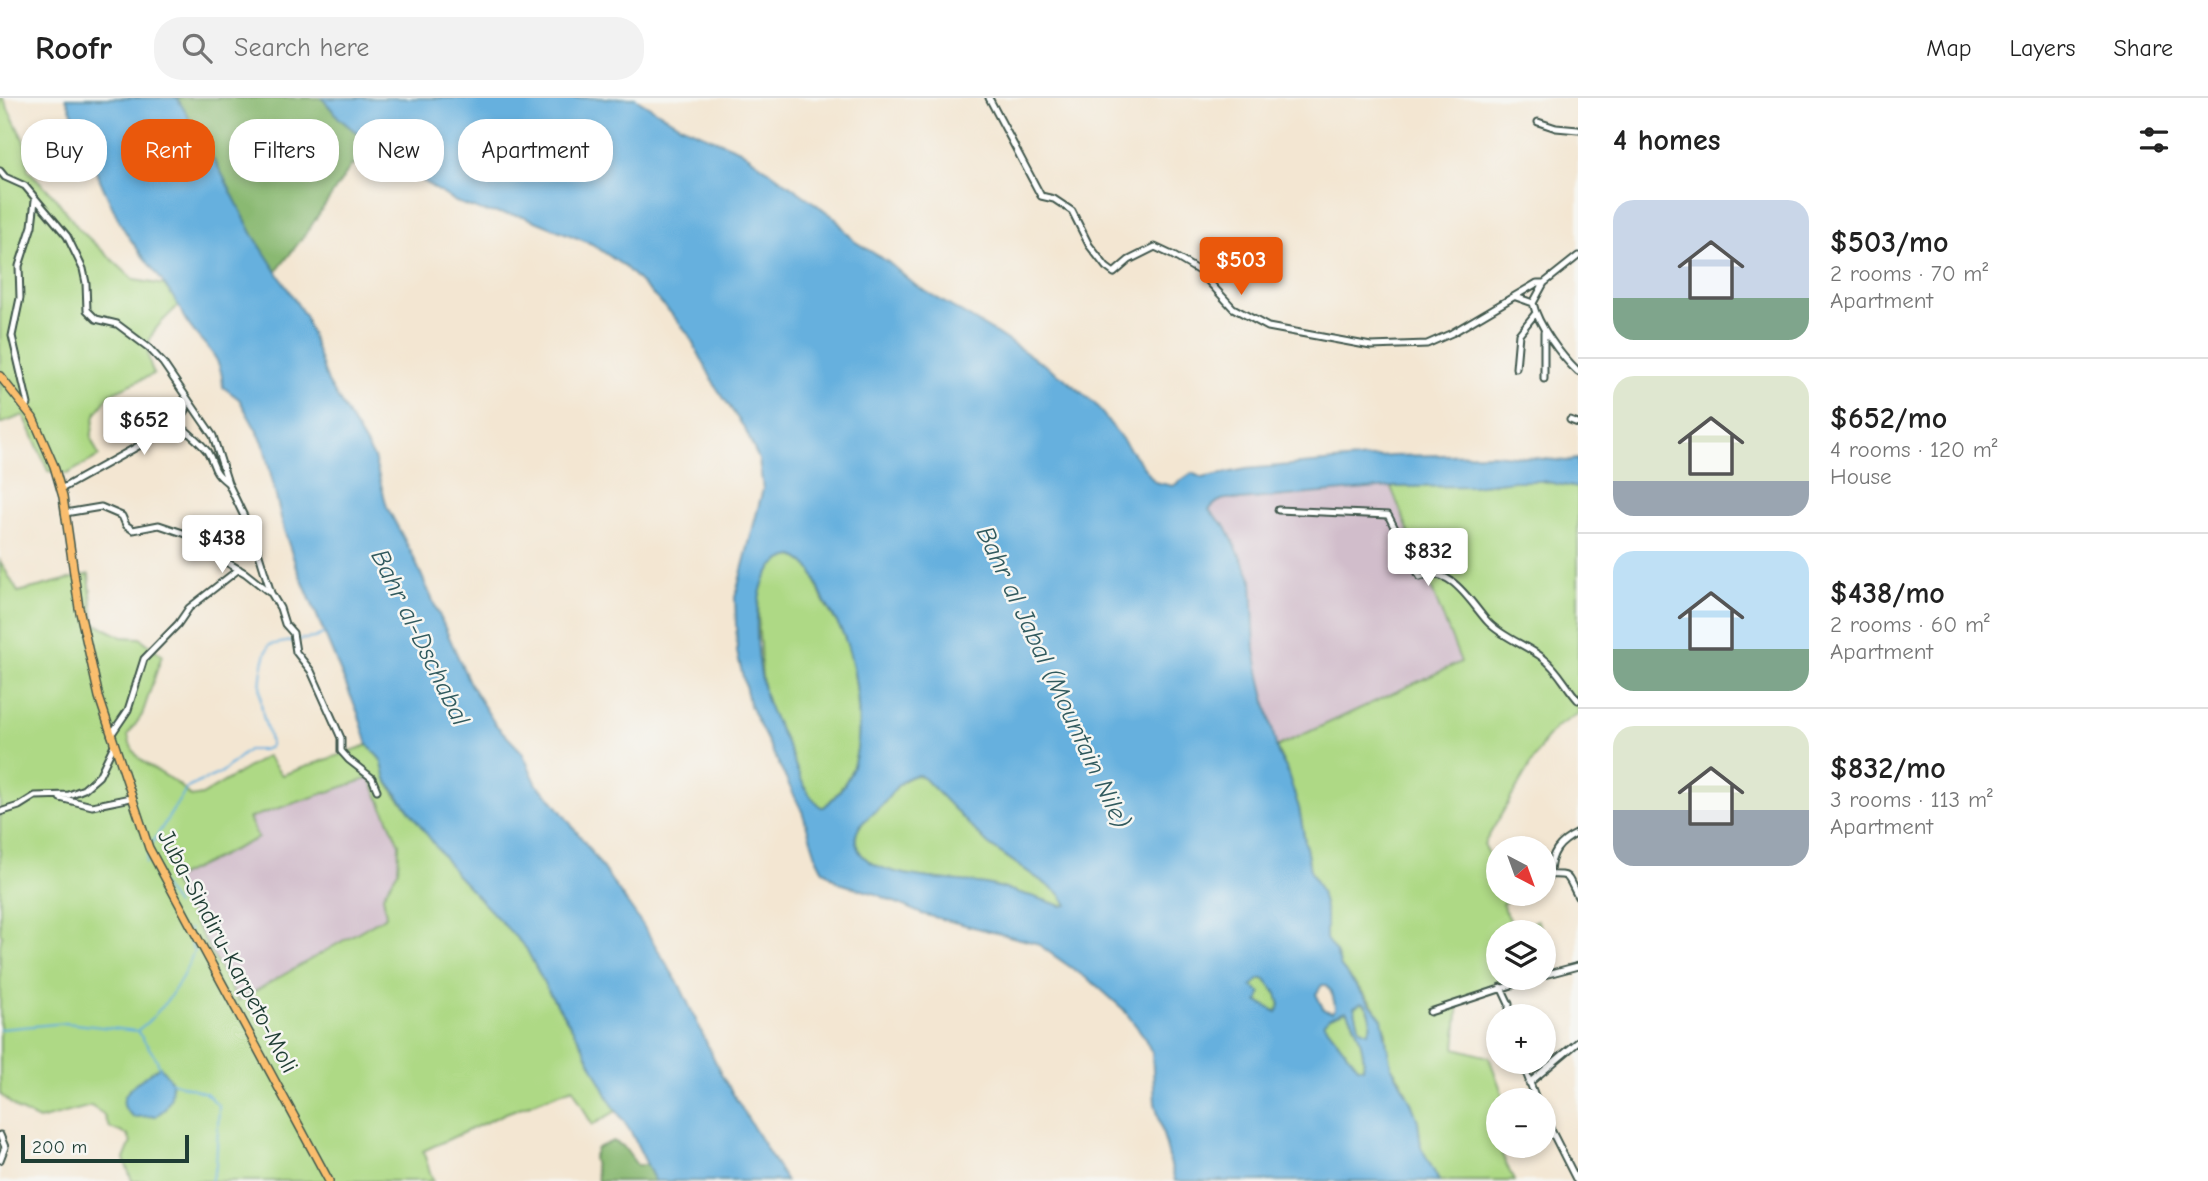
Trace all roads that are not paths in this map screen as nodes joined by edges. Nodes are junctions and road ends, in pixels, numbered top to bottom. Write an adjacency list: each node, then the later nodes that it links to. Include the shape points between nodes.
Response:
1 (989, 98): 8 (street, via 1041,196 1072,211 1089,245 1114,273 1155,247 1199,271 1233,308 1268,327 1371,345 1427,344)
2 (1538, 122): 3 (street)
3 (1578, 130)
4 (0, 171): 5 (street)
5 (34, 197): 16 (street, via 78,256 87,310 96,319 117,324 149,348); 17 (street, via 32,226 19,266 20,298 12,336)
6 (1578, 256): 7 (street)
7 (1544, 283): 8 (street, via 1536,283); 9 (street)
8 (1516, 297): 9 (street)
9 (1533, 303): 10 (street)
10 (1535, 314): 11 (street); 12 (street, via 1519,334)
11 (1544, 332): 13 (street); 15 (street)
12 (1516, 368)
13 (1578, 372)
14 (0, 376): 24 (main road, Juba-Sindiru-Karpeto-Moli, via 33,418)
15 (1545, 379)
16 (186, 397): 21 (street, via 186,410); 23 (street, via 213,436)
17 (28, 404)
18 (123, 411): 22 (street, via 137,422)
19 (1570, 420): 20 (street)
20 (1578, 423)
21 (178, 424): 22 (street); 23 (street, via 205,449 214,471)
22 (145, 441): 24 (street)
23 (228, 483): 27 (street)
24 (61, 489): 26 (main road, Juba-Sindiru-Karpeto-Moli)
25 (1278, 510): 31 (street, via 1388,515 1420,577 1433,575 1460,588 1488,622 1545,660)
26 (65, 513): 28 (street, via 101,507 122,516 133,530 159,525); 32 (main road, Juba-Sindiru-Karpeto-Moli, via 79,608)
27 (246, 520): 28 (street); 30 (street)
28 (198, 536): 29 (street, via 211,553)
29 (239, 569): 30 (street); 32 (street, via 189,608 144,659 128,709)
30 (271, 593): 34 (street, via 341,738 341,751 372,778)
31 (1578, 700)
32 (111, 735): 33 (main road, Juba-Sindiru-Karpeto-Moli)
33 (114, 746): 35 (street, via 96,780 76,793); 36 (main road, Juba-Sindiru-Karpeto-Moli)
34 (377, 790)
35 (57, 797): 36 (street, via 92,806); 37 (street, via 35,796)
36 (131, 798): 53 (main road, Juba-Sindiru-Karpeto-Moli, via 158,867)
37 (0, 812)
38 (1578, 833): 39 (street, via 1563,840)
39 (1556, 850)
40 (1556, 874): 41 (street, via 1567,876)
41 (1578, 897)
42 (1578, 965): 43 (street)
43 (1556, 971)
44 (1495, 990): 45 (street)
45 (1430, 1012)
46 (1578, 1042): 48 (street)
47 (1526, 1074): 48 (street)
48 (1529, 1083): 49 (street)
49 (1531, 1088)
50 (0, 1135): 52 (street, via 5,1147)
51 (1556, 1140): 54 (street)
52 (0, 1160)
53 (329, 1181)
54 (1577, 1181)

